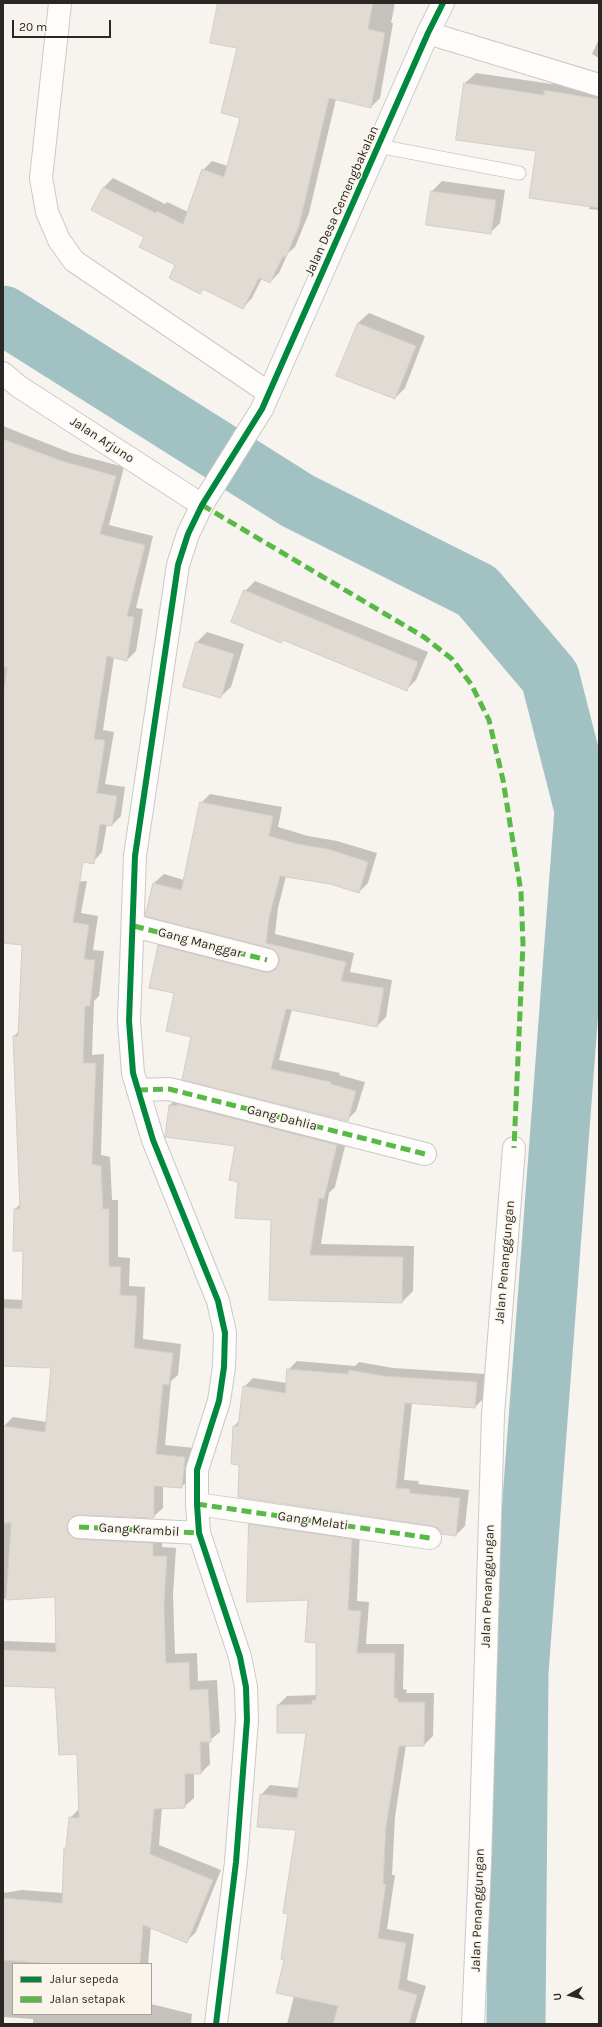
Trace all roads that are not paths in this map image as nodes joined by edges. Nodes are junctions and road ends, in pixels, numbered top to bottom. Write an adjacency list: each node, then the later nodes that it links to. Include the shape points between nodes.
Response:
1 (60, 3): 8 (street, via 41,178 47,212 59,240 74,260)
2 (443, 3): 3 (street, Jalan Desa Cemengbakalan)
3 (428, 33): 4 (street); 5 (street, Jalan Desa Cemengbakalan)
4 (599, 85)
5 (378, 146): 6 (lane); 8 (street, Jalan Desa Cemengbakalan)
6 (520, 173)
7 (3, 373): 9 (street, Jalan Arjuno, via 18,386)
8 (265, 401): 9 (street, Jalan Desa Cemengbakalan)
9 (206, 497): 10 (street, Jalan Desa Cemengbakalan, via 178,565 135,856)
10 (134, 926): 11 (street, Gang Manggar); 12 (street, Jalan Desa Cemengbakalan, via 129,1021 133,1073)
11 (267, 960)
12 (138, 1090): 14 (street, Gang Dahlia, via 169,1089); 15 (street, Jalan Desa Cemengbakalan, via 166,1174 218,1301 225,1333 219,1401 197,1470)
13 (514, 1148): 20 (street, Jalan Penanggungan, via 493,1414)
14 (425, 1154)
15 (197, 1504): 17 (street, Jalan Desa Cemengbakalan); 18 (street, Gang Melati)
16 (79, 1527): 17 (street, Gang Krambil)
17 (199, 1533): 19 (street, Jalan Desa Cemengbakalan, via 240,1657 246,1687 236,1862)
18 (430, 1538)
19 (216, 2024)
20 (473, 2024)

